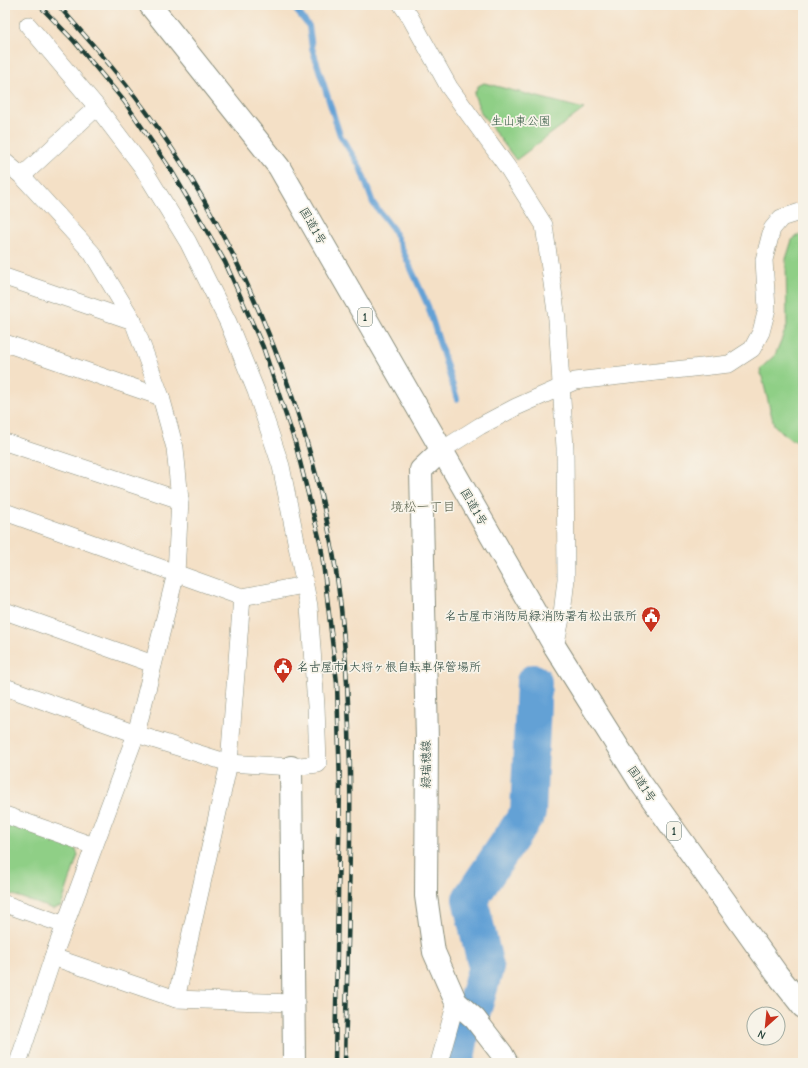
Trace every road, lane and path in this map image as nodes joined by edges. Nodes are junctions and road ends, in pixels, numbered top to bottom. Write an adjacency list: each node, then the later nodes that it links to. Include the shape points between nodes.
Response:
1 (150, 5): 14 (main road, 国道1号 / 1, via 279,167)
2 (402, 5): 11 (street, via 449,87 508,168 544,225 557,319)
3 (28, 25): 4 (street)
4 (96, 107): 6 (street); 18 (street, via 141,165 181,229 228,322 256,391 281,466)
5 (5, 162): 6 (street)
6 (22, 176): 9 (street, via 92,253)
7 (803, 211): 11 (street, via 781,218 772,229 764,260 767,308 761,332 752,348 729,364 575,381)
8 (5, 277): 9 (street)
9 (133, 321): 12 (street)
10 (5, 343): 12 (street)
11 (562, 386): 14 (street, via 480,426); 21 (street, via 566,579)
12 (161, 397): 15 (street, via 175,448)
13 (5, 442): 15 (street)
14 (442, 450): 21 (main road, 国道1号 / 1); 35 (main road, 緑瑞穂線, via 421,470 427,741 426,896 434,952)
15 (180, 500): 17 (street)
16 (5, 512): 17 (street)
17 (176, 573): 19 (street); 22 (street)
18 (304, 585): 19 (street); 26 (street, via 316,706 318,764)
19 (242, 597): 25 (street)
20 (5, 611): 22 (street)
21 (555, 647): 34 (main road, 国道1号 / 1, via 640,782 750,938)
22 (153, 664): 24 (street)
23 (5, 688): 24 (street)
24 (136, 734): 25 (street); 28 (street)
25 (229, 763): 26 (street); 32 (street)
26 (291, 767): 33 (main road)
27 (5, 815): 28 (street)
28 (94, 846): 30 (street)
29 (5, 904): 30 (street)
30 (65, 925): 31 (street)
31 (53, 957): 32 (street); 36 (street)
32 (176, 999): 33 (street)
33 (293, 1003): 37 (main road)
34 (803, 1007)
35 (465, 1010): 38 (street); 39 (main road, 緑瑞穂線)
36 (14, 1059)
37 (294, 1063)
38 (439, 1063)
39 (507, 1063)

